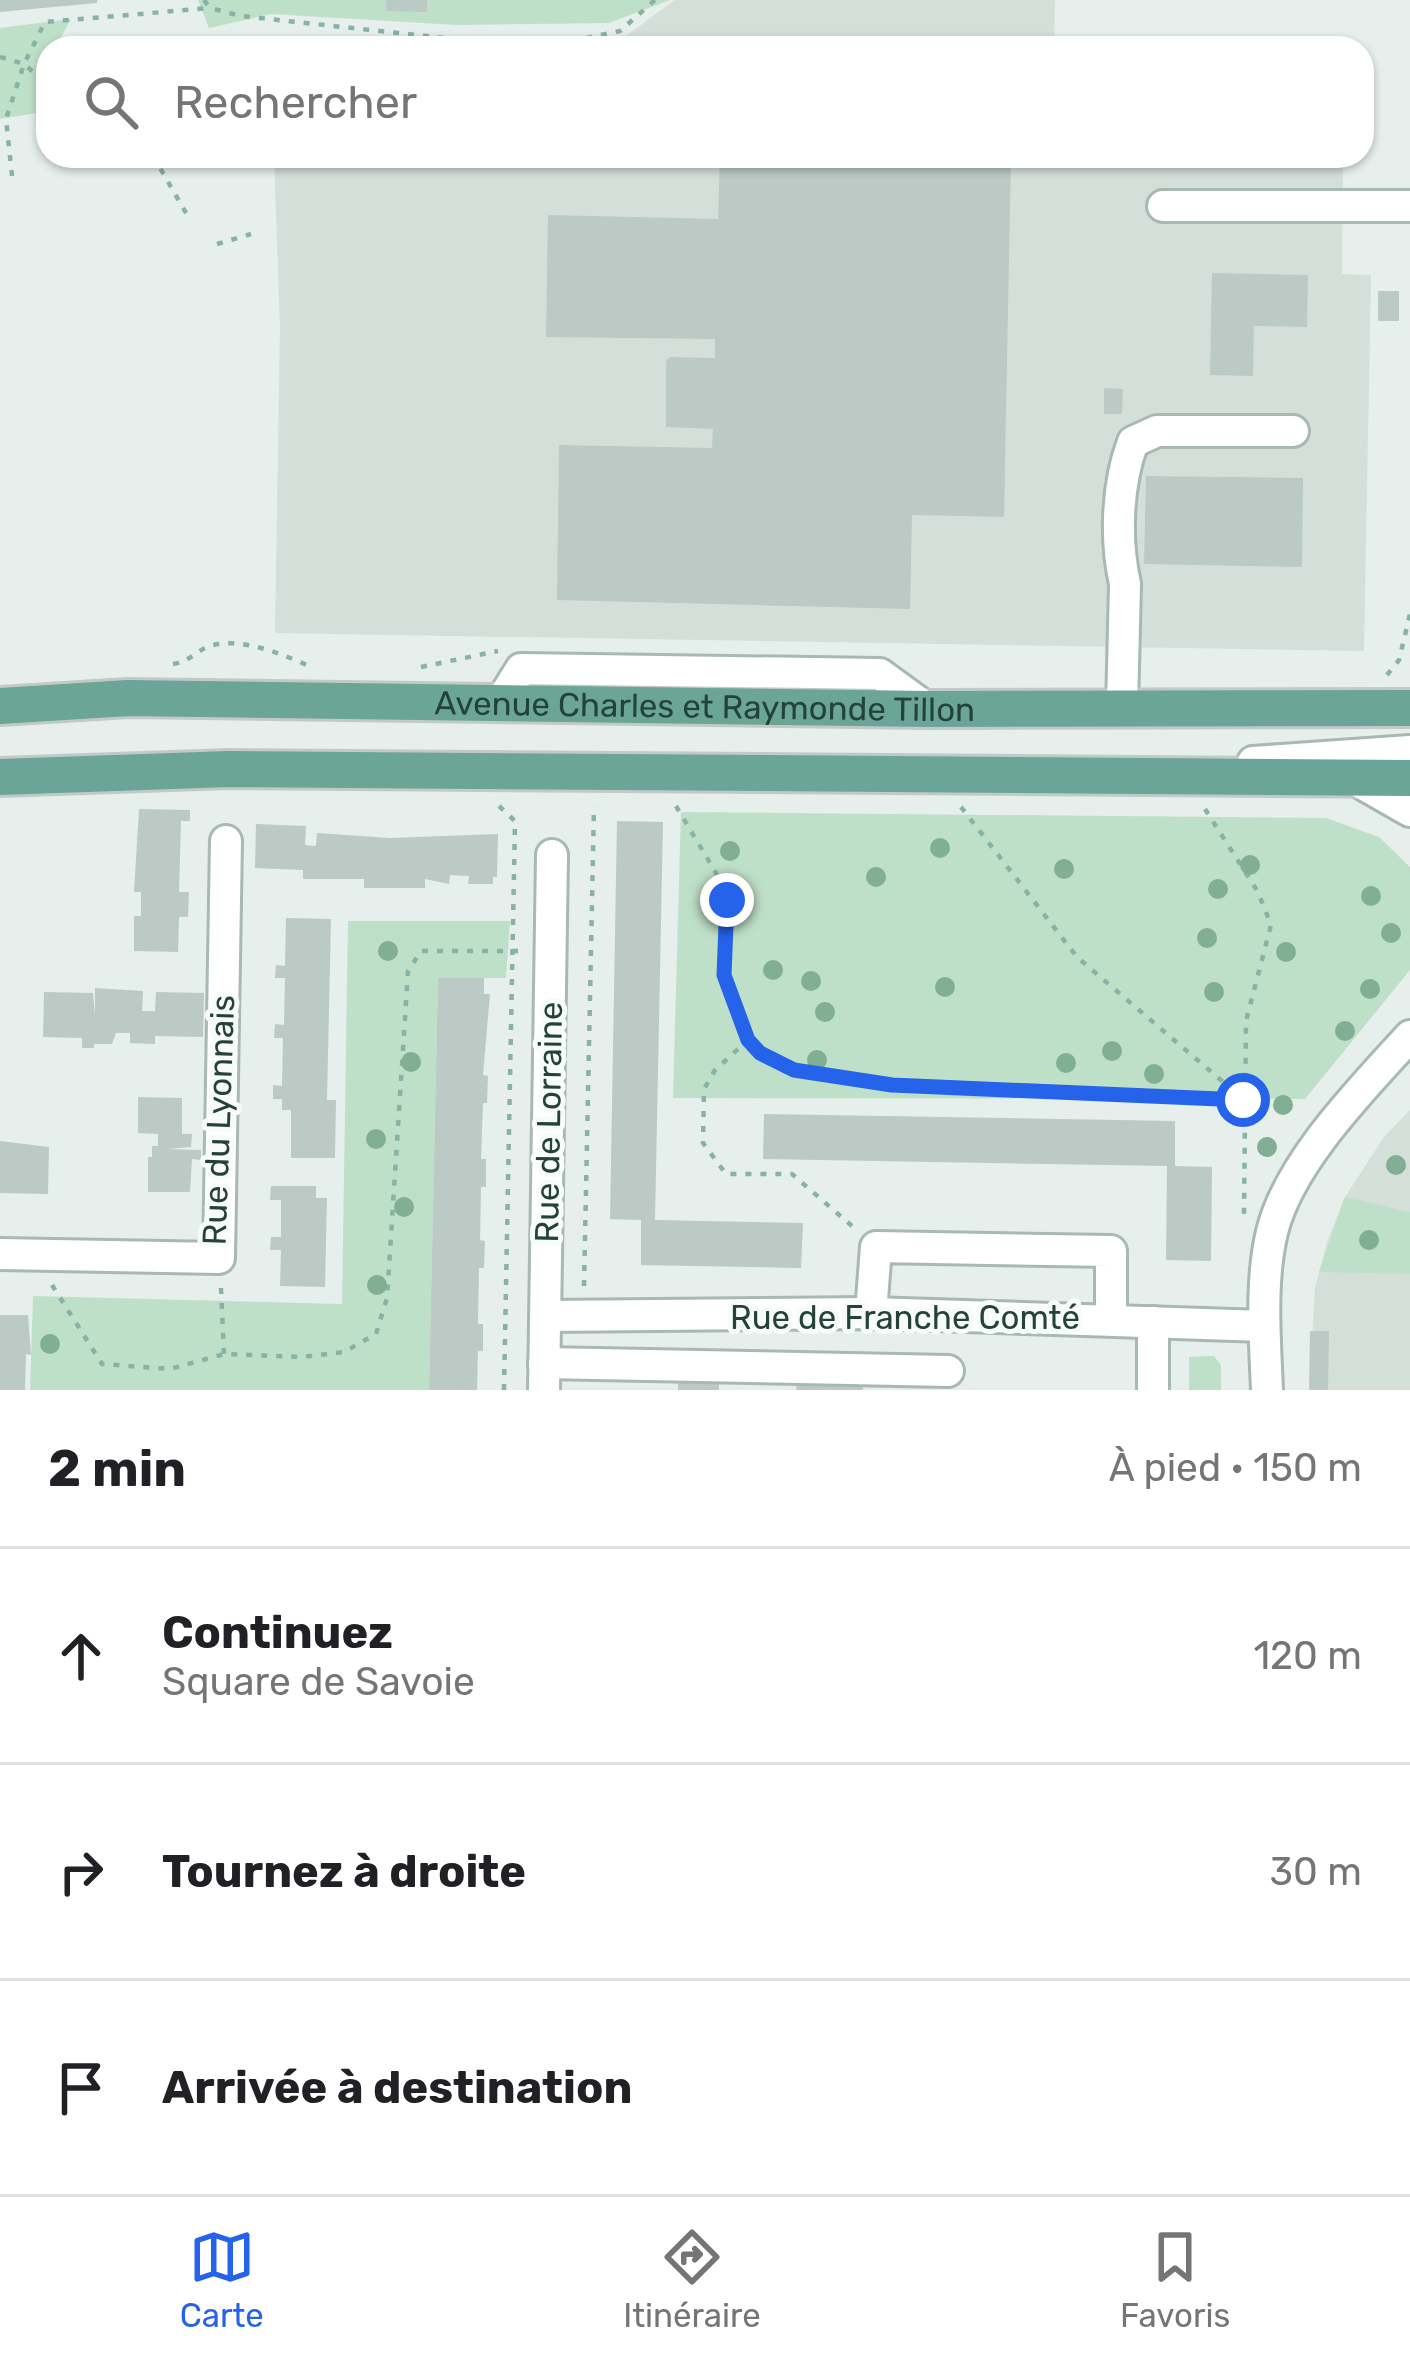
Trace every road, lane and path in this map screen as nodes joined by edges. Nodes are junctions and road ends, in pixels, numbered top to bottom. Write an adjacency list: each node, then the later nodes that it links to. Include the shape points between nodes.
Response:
1 (204, 0): 3 (path)
2 (655, 0): 6 (path, via 620,31)
3 (210, 8): 4 (path, via 45,22); 5 (path)
4 (38, 36)
5 (426, 36)
6 (596, 36)
7 (36, 40): 9 (path)
8 (0, 57): 9 (path)
9 (24, 64): 10 (path); 12 (path, via 6,119)
10 (36, 74)
11 (160, 168): 15 (path)
12 (12, 176)
13 (1163, 206): 14 (street)
14 (1410, 206)
15 (188, 218)
16 (250, 234): 17 (path)
17 (217, 244)
18 (1293, 431): 26 (street, via 1157,430 1133,442 1122,471)
19 (518, 637): 21 (street)
20 (1410, 663): 22 (path)
21 (521, 668): 23 (street); 25 (street, via 880,674)
22 (1402, 691): 26 (main road, Avenue Charles et Raymonde Tillon)
23 (501, 701): 24 (main road, Avenue Charles et Raymonde Tillon, via 128,698); 25 (main road, Avenue Charles et Raymonde Tillon)
24 (0, 706)
25 (928, 709): 26 (main road, Avenue Charles et Raymonde Tillon)
26 (1122, 709)
27 (1410, 751): 28 (street, Avenue Charles et Raymonde Tillon)
28 (1043, 776): 29 (main road, Avenue Charles et Raymonde Tillon, via 229,769); 31 (main road, Avenue Charles et Raymonde Tillon)
29 (0, 777)
30 (1410, 778): 31 (main road, Avenue Charles et Raymonde Tillon)
31 (1354, 779): 37 (street)
32 (484, 797): 40 (path, via 515,821)
33 (594, 800): 53 (path)
34 (672, 800): 43 (path, via 727,900 724,975)
35 (958, 803): 44 (path, via 1077,957)
36 (1202, 804): 44 (path, via 1270,925 1246,1021)
37 (1410, 811)
38 (226, 841): 49 (street, Rue du Lyonnais)
39 (552, 855): 41 (street, Rue de Lorraine)
40 (513, 951): 41 (path); 57 (path, via 421,951 408,971 387,1298 376,1334 344,1352); 60 (path)
41 (550, 952): 51 (street, Rue de Lorraine)
42 (1410, 1036): 46 (street, via 1307,1160)
43 (748, 1040): 44 (path, via 778,1064 839,1079); 45 (path, via 704,1089 704,1143 726,1174 792,1174)
44 (1243, 1100): 46 (path, via 1244,1231)
45 (876, 1247): 50 (street); 54 (street, via 1111,1251)
46 (1269, 1253): 56 (street)
47 (0, 1254): 48 (street, Rue du Lyonnais)
48 (33, 1254): 49 (street, Rue du Lyonnais); 57 (path, via 102,1364 170,1369)
49 (219, 1258): 57 (path)
50 (871, 1313): 52 (street, Rue de Franche Comté); 53 (street, Rue de Franche Comté)
51 (546, 1316): 53 (street, Rue de Franche Comté); 58 (street, Rue de Lorraine)
52 (948, 1316): 54 (street, Rue de Franche Comté); 59 (street)
53 (581, 1317)
54 (1111, 1318): 55 (street, Rue de Franche Comté)
55 (1153, 1322): 56 (street, Rue de Franche Comté); 61 (street)
56 (1264, 1326): 62 (street)
57 (224, 1354)
58 (544, 1377): 59 (street)
59 (948, 1381)
60 (504, 1390)
61 (1153, 1390)
62 (1267, 1390)

